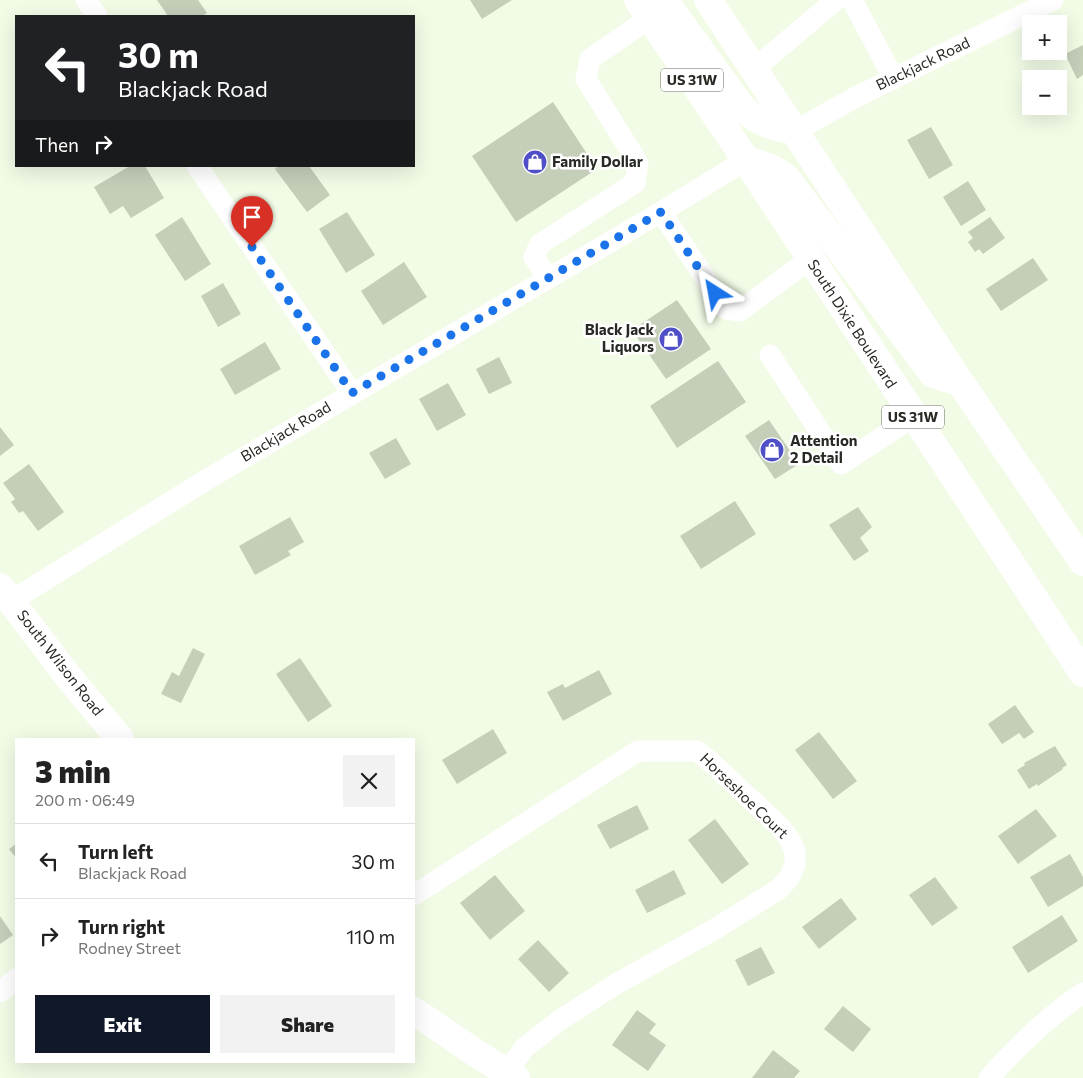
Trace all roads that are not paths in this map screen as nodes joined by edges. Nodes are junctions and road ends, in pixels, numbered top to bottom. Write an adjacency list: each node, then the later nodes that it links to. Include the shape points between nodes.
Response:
1 (86, 0): 7 (street)
2 (708, 0): 8 (main road)
3 (836, 0): 8 (street)
4 (852, 0): 9 (street)
5 (1053, 0): 9 (street, Blackjack Road)
6 (651, 6): 10 (main road, via 752,117 770,126); 11 (main road, South Dixie Boulevard / US 31W); 15 (street, via 590,59 586,79 638,163 635,183 540,244 534,257)
7 (96, 15)
8 (754, 69): 10 (main road)
9 (894, 79): 10 (street, Blackjack Road)
10 (795, 131): 17 (main road)
11 (746, 160): 13 (street, Blackjack Road); 14 (main road, South Dixie Boulevard / US 31W); 17 (main road, via 764,164 787,179 933,374)
12 (198, 167): 18 (street)
13 (661, 212): 14 (street, via 726,309 740,311); 15 (street, Blackjack Road)
14 (810, 259): 19 (main road, South Dixie Boulevard / US 31W)
15 (548, 278): 18 (street, Blackjack Road)
16 (770, 354): 19 (street, via 841,464)
17 (960, 382): 20 (main road)
18 (352, 393): 21 (street, Blackjack Road)
19 (913, 417): 22 (main road, South Dixie Boulevard / US 31W)
20 (1083, 562)
21 (5, 594): 23 (main road, South Wilson Road)
22 (1083, 673)
23 (119, 738)
24 (415, 894): 29 (street, Horseshoe Court, via 638,752 697,751 778,825 796,851 795,865 779,890 560,1020 524,1048)
25 (15, 980): 26 (street)
26 (0, 992)
27 (1083, 993): 30 (street, via 1058,1010)
28 (415, 1012): 29 (main road)
29 (511, 1075)
30 (989, 1078)

